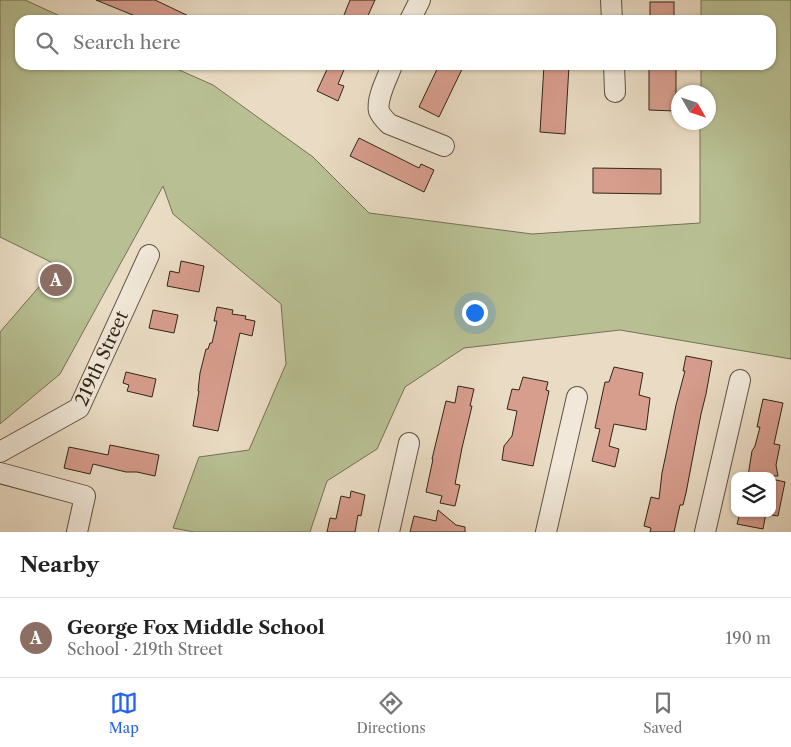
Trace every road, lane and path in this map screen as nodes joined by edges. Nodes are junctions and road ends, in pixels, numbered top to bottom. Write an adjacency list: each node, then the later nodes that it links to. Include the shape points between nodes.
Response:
1 (420, 0): 3 (street)
2 (611, 0): 4 (street)
3 (412, 15)
4 (612, 15)
5 (390, 70): 8 (street, via 381,94 379,109 383,117 389,124)
6 (614, 70): 7 (street)
7 (615, 92)
8 (444, 146)
9 (148, 254): 13 (street, 219th Street, via 79,408)
10 (740, 380): 18 (street)
11 (577, 397): 17 (street)
12 (410, 443): 16 (street)
13 (0, 452)
14 (0, 473): 15 (street, via 85,496)
15 (76, 532)
16 (389, 532)
17 (546, 532)
18 (705, 532)

